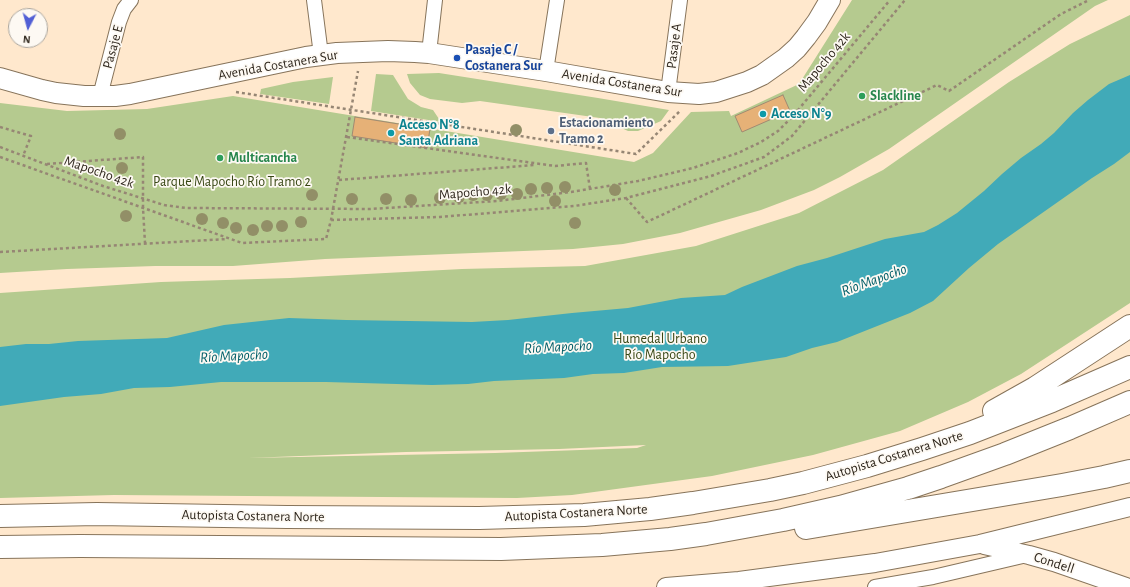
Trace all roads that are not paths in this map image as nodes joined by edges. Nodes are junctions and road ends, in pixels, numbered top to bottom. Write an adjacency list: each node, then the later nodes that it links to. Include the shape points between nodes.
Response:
1 (131, 0): 12 (street, Pasaje E, via 119,22)
2 (314, 0): 8 (street)
3 (435, 0): 7 (street)
4 (557, 0): 9 (street)
5 (680, 0): 11 (street, Pasaje A)
6 (830, 0): 11 (main road, Avenida Costanera Sur, via 797,48 762,75 716,92)
7 (429, 53): 8 (main road, Avenida Costanera Sur, via 388,51); 9 (main road, Avenida Costanera Sur)
8 (321, 55): 12 (main road, Avenida Costanera Sur, via 130,94)
9 (546, 71): 11 (main road, Avenida Costanera Sur)
10 (0, 78): 12 (main road, Avenida Costanera Sur, via 56,93)
11 (668, 92)
12 (100, 96)
13 (1130, 326): 16 (highway, via 1035,388)
14 (1130, 367): 16 (highway, Autopista Costanera Norte, via 1010,418)
15 (1130, 402): 20 (highway, via 1070,428 941,477 815,513)
16 (922, 449): 19 (highway, Autopista Costanera Norte, via 837,474 770,490 657,508 584,515 479,518 97,514)
17 (1130, 471): 20 (highway, via 1062,485 805,528 760,533)
18 (1130, 507): 21 (street)
19 (0, 516)
20 (706, 534): 22 (highway, via 617,544 535,548)
21 (980, 544): 23 (street, Condell); 24 (street)
22 (0, 547)
23 (1029, 555): 26 (street); 27 (street, Condell)
24 (739, 584): 25 (street)
25 (666, 587)
26 (875, 587)
27 (1126, 587)

